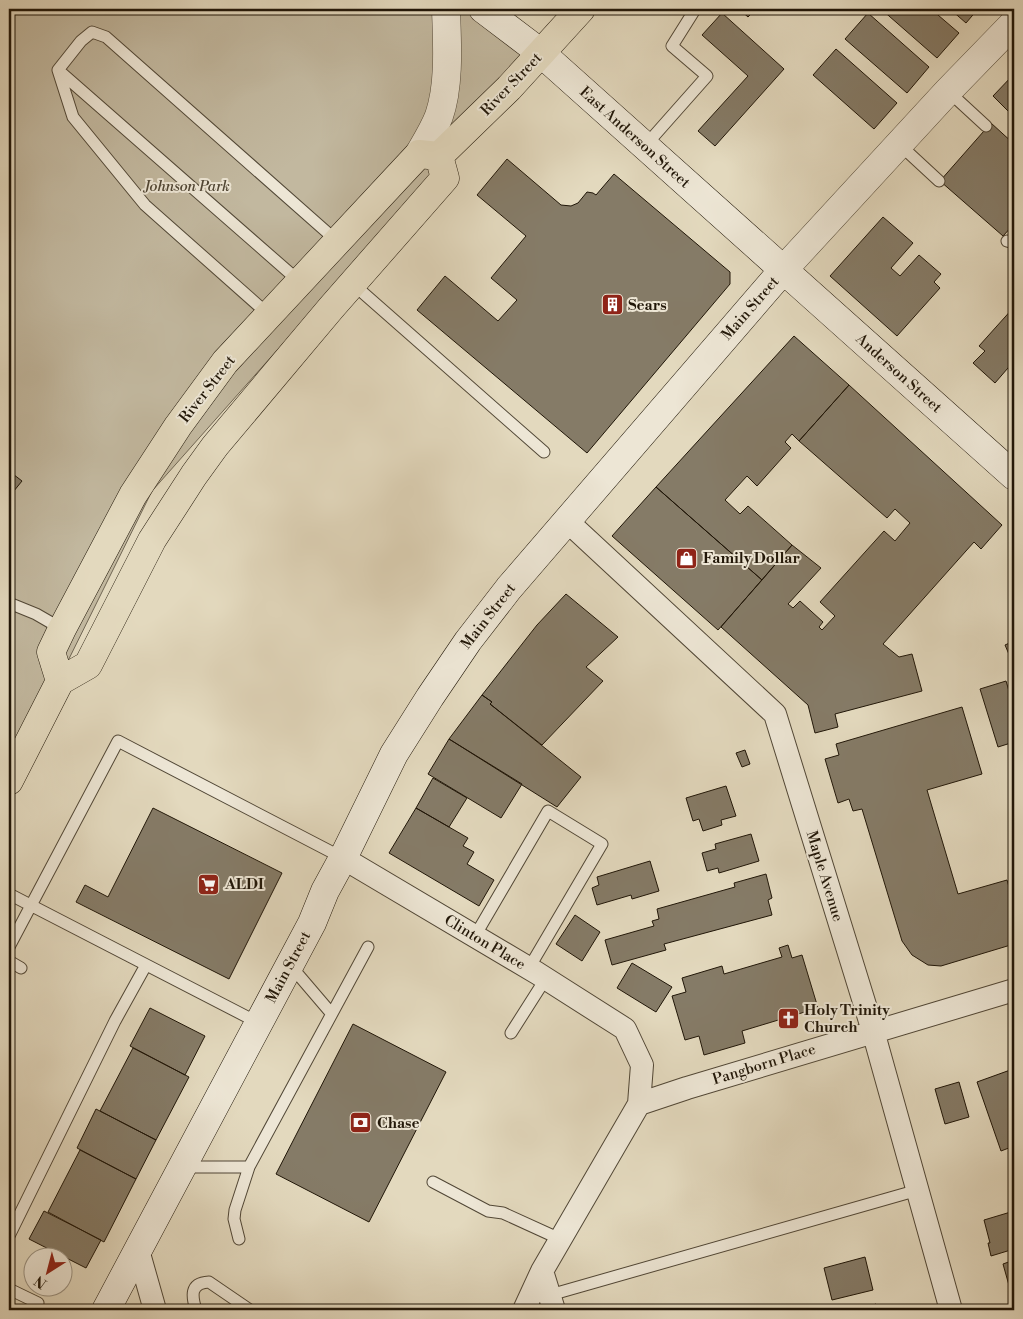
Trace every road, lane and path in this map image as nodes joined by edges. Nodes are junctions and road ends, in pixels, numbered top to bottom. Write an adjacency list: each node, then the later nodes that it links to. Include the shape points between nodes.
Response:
1 (446, 9): 12 (main road, via 447,58 443,98)
2 (482, 9): 6 (main road, East Anderson Street)
3 (581, 9): 6 (main road, River Street)
4 (691, 9): 11 (lane, via 694,11 672,46 707,76)
5 (1014, 23): 8 (main road, Main Street)
6 (541, 53): 11 (main road, East Anderson Street); 12 (main road, River Street, via 509,88)
7 (58, 70): 14 (lane, via 80,41 92,32 106,37); 16 (lane); 18 (lane, via 72,117 145,205)
8 (948, 91): 9 (lane); 10 (main road, Main Street)
9 (986, 126)
10 (899, 144): 13 (lane); 15 (main road, Main Street)
11 (645, 146): 15 (main road, East Anderson Street)
12 (429, 155): 14 (main road, River Street); 17 (main road, via 445,178)
13 (939, 181)
14 (338, 242): 16 (main road, River Street)
15 (784, 269): 20 (main road, Anderson Street); 21 (main road, Main Street)
16 (300, 282): 18 (main road, River Street)
17 (353, 284): 19 (lane); 24 (main road, via 215,446 152,540 88,665)
18 (269, 315): 23 (main road, River Street, via 225,362 178,426 133,495)
19 (544, 452)
20 (1014, 476)
21 (567, 521): 26 (main road, Main Street, via 509,588 430,697 394,754); 40 (street, Maple Avenue, via 775,714)
22 (9, 603): 23 (lane)
23 (62, 629): 24 (main road, River Street, via 50,652)
24 (60, 681): 25 (main road)
25 (9, 781)
26 (343, 858): 28 (lane, via 118,741); 29 (street, Clinton Place); 33 (main road, Main Street)
27 (9, 894): 28 (lane)
28 (32, 905): 30 (lane); 34 (lane)
29 (475, 936): 36 (street, Clinton Place); 36 (lane, via 548,811 602,844)
30 (9, 947)
31 (368, 947): 38 (lane)
32 (9, 961): 35 (lane)
33 (290, 964): 38 (lane); 39 (main road, Main Street)
34 (146, 965): 39 (lane); 47 (lane, via 102,1046)
35 (21, 968)
36 (538, 973): 41 (lane); 42 (street, Clinton Place, via 625,1029 642,1065)
37 (1014, 990): 40 (street, Pangborn Place)
38 (331, 1013): 43 (lane)
39 (259, 1023): 44 (main road, Main Street)
40 (873, 1032): 42 (street, Pangborn Place); 46 (street, Maple Avenue)
41 (511, 1033)
42 (639, 1104): 48 (street)
43 (249, 1166): 44 (lane); 49 (lane, via 235,1210)
44 (182, 1167): 50 (main road, Main Street)
45 (432, 1182): 48 (lane, via 488,1211 503,1213)
46 (918, 1190): 54 (lane); 60 (street, Maple Avenue)
47 (9, 1236)
48 (560, 1239): 51 (street)
49 (239, 1240)
50 (138, 1250): 55 (main road, Main Street); 56 (street)
51 (542, 1271): 54 (street); 59 (street)
52 (9, 1289): 53 (lane)
53 (38, 1303)
54 (552, 1303)
55 (106, 1310)
56 (155, 1310)
57 (196, 1310): 58 (lane, via 192,1296 194,1290 199,1284 209,1282)
58 (250, 1310)
59 (524, 1310)
60 (951, 1310)

